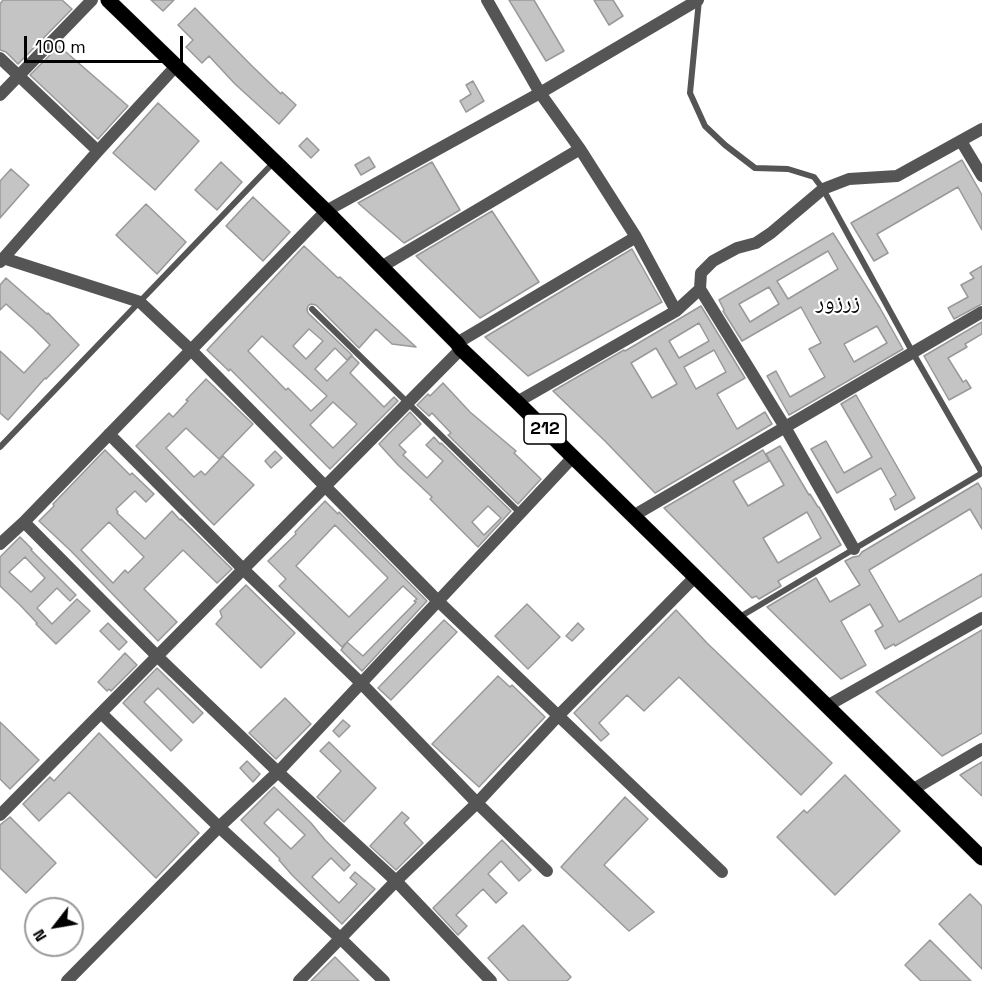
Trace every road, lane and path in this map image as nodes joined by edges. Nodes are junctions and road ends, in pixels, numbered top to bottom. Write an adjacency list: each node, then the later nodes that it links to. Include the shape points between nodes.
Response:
1 (92, 0): 7 (street)
2 (108, 0): 6 (main road, 212)
3 (487, 0): 8 (street)
4 (699, 0): 8 (street); 16 (lane, via 690,93 705,126 755,168 814,177)
5 (0, 58): 7 (street)
6 (176, 66): 13 (street); 14 (main road, 212)
7 (18, 75): 9 (street); 13 (street)
8 (540, 93): 12 (street); 17 (street)
9 (0, 95)
10 (982, 129): 11 (street)
11 (962, 141): 15 (street); 16 (street, via 897,176 849,179)
12 (580, 149): 18 (street); 20 (street)
13 (98, 151): 19 (street)
14 (274, 162): 17 (main road, 212); 22 (lane)
15 (982, 176)
16 (822, 189): 21 (street, via 756,243 714,261 701,273); 28 (lane)
17 (326, 211): 20 (main road, 212); 27 (street)
18 (636, 237): 24 (street); 26 (street)
19 (2, 260): 22 (street)
20 (381, 267): 26 (main road, 212)
21 (700, 289): 24 (street); 31 (street)
22 (140, 302): 27 (street); 33 (lane)
23 (312, 309): 29 (lane)
24 (676, 311): 30 (street)
25 (982, 312): 28 (street)
26 (459, 346): 29 (street); 30 (main road, 212)
27 (190, 350): 32 (street); 36 (street)
28 (913, 352): 31 (street); 35 (lane)
29 (408, 402): 36 (street); 37 (lane)
30 (517, 402): 34 (main road, 212)
31 (785, 428): 38 (street); 41 (street)
32 (109, 434): 39 (street); 42 (street)
33 (0, 447)
34 (573, 457): 37 (street); 38 (main road, 212)
35 (982, 473): 41 (lane)
36 (325, 486): 42 (street); 44 (street)
37 (520, 513): 44 (street)
38 (633, 516): 43 (main road, 212)
39 (24, 522): 40 (street); 47 (street)
40 (0, 544)
41 (854, 549): 46 (lane)
42 (243, 569): 47 (street); 48 (street)
43 (695, 577): 46 (main road, 212); 51 (street)
44 (438, 601): 48 (street); 51 (street)
45 (982, 618): 49 (street)
46 (737, 619): 49 (main road, 212)
47 (157, 656): 50 (street); 53 (street)
48 (361, 683): 53 (street); 55 (street)
49 (827, 706): 54 (main road, 212)
50 (101, 713): 56 (street); 57 (street)
51 (558, 716): 55 (street); 60 (street)
52 (982, 749): 54 (street)
53 (278, 772): 57 (street); 61 (street)
54 (912, 790): 58 (main road, 212)
55 (477, 803): 59 (street); 61 (street)
56 (0, 815)
57 (219, 827): 62 (street); 63 (street)
58 (982, 858)
59 (547, 871)
60 (722, 872)
61 (396, 881): 62 (street); 66 (street)
62 (340, 938): 64 (street); 65 (street)
63 (67, 981)
64 (299, 981)
65 (384, 981)
66 (491, 981)

